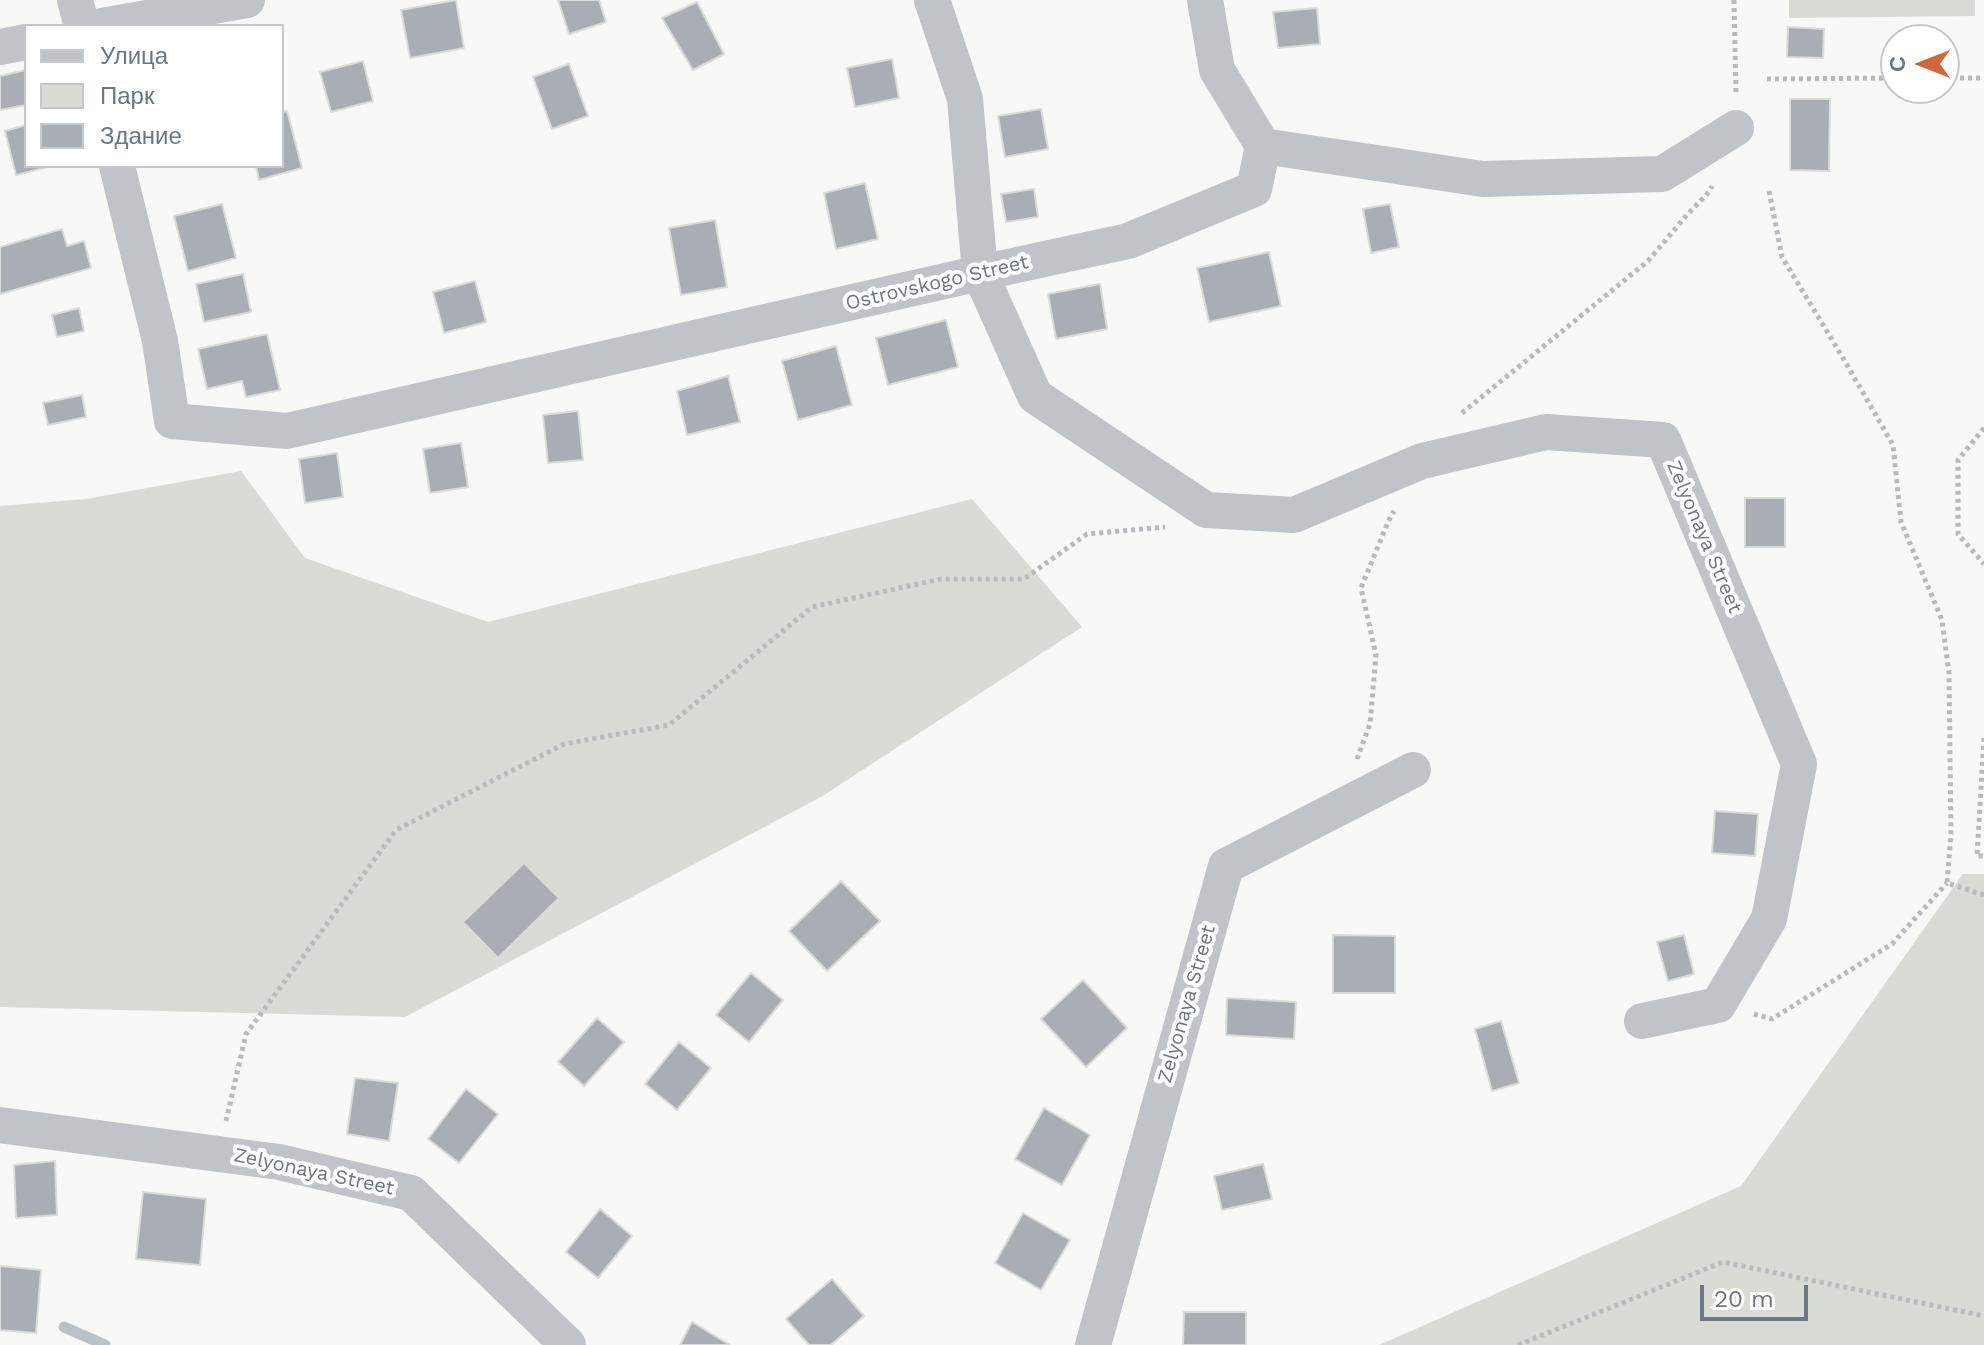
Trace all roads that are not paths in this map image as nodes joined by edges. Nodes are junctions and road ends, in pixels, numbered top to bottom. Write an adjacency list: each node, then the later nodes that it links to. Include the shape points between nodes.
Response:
1 (75, 0): 5 (street)
2 (247, 0): 6 (street)
3 (932, 0): 12 (street, Zelyonaya Street, via 965,99)
4 (1205, 0): 10 (street, via 1217,70)
5 (81, 24)
6 (113, 24)
7 (24, 42): 8 (street)
8 (0, 47)
9 (1736, 128): 10 (street, via 1662,174 1483,179)
10 (1263, 146): 12 (street, Ostrovskogo Street, via 1254,189 1128,241)
11 (117, 168): 12 (street, Ostrovskogo Street, via 160,341 172,421 287,431)
12 (980, 273): 14 (street, Zelyonaya Street, via 1035,396 1206,510 1294,515 1422,461 1546,432 1663,440 1799,764 1769,919 1718,1005)
13 (1413, 770): 17 (street, Zelyonaya Street, via 1226,866)
14 (1642, 1021)
15 (0, 1125): 16 (street, Zelyonaya Street, via 279,1162 411,1193)
16 (568, 1345)
17 (1093, 1345)

